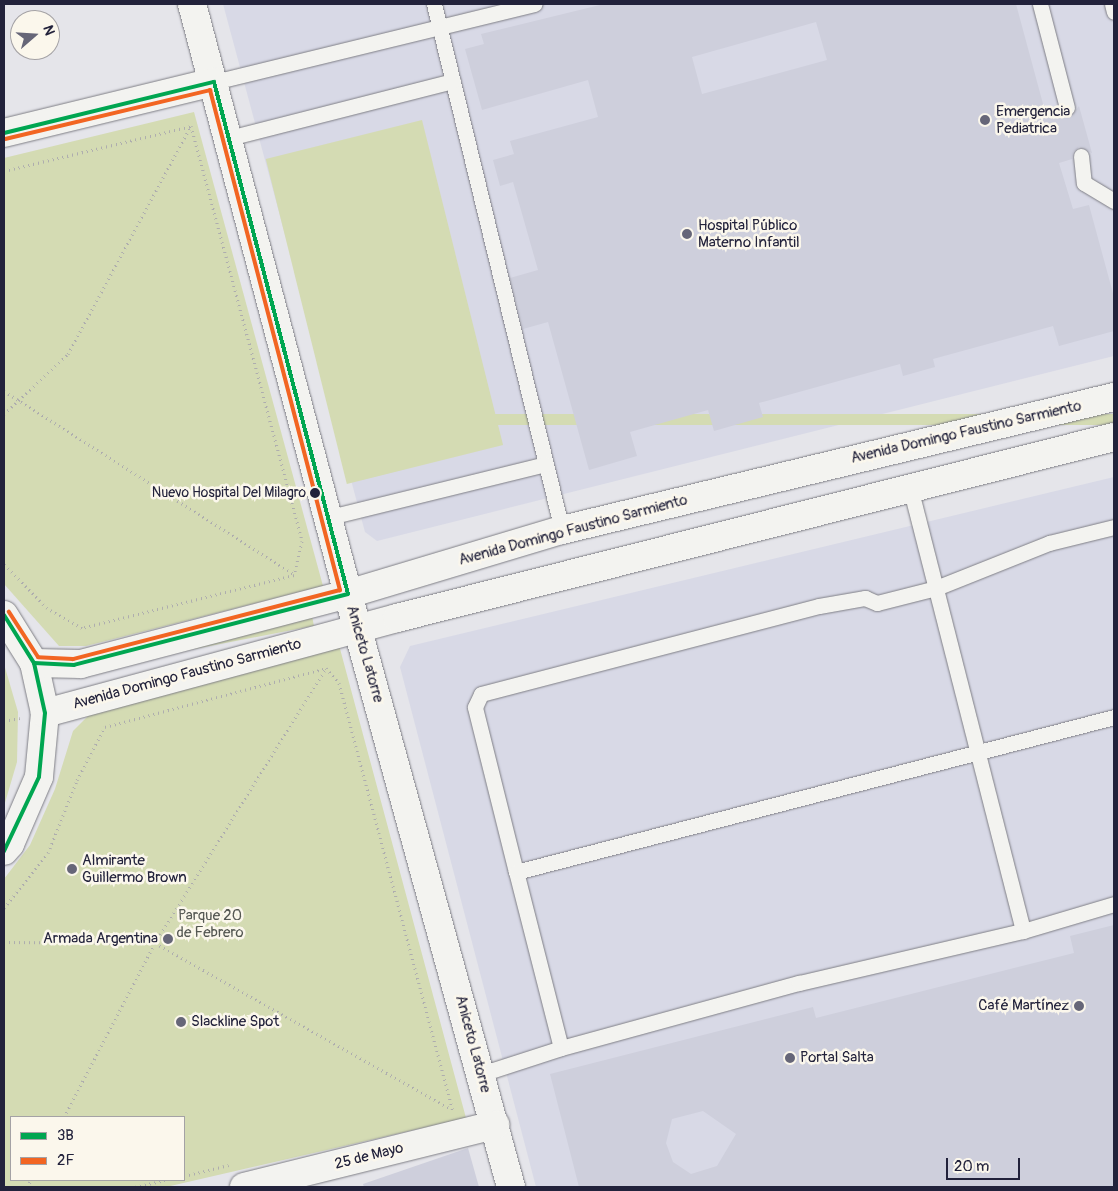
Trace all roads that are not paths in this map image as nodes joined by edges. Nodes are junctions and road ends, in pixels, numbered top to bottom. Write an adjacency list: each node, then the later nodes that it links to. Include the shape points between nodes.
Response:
1 (192, 4): 8 (main road, Aniceto Latorre)
2 (434, 4): 7 (lane)
3 (534, 4): 7 (lane)
4 (1040, 4): 10 (lane)
5 (1112, 4): 6 (lane)
6 (1114, 12)
7 (440, 28): 8 (lane); 9 (lane)
8 (214, 82): 11 (main road); 12 (main road, Aniceto Latorre)
9 (453, 82): 12 (lane); 17 (lane)
10 (1067, 108)
11 (4, 133)
12 (229, 138): 19 (main road, Aniceto Latorre)
13 (1080, 156): 14 (lane, via 1084,183)
14 (1114, 201)
15 (1114, 398): 21 (main road, Avenida Domingo Faustino Sarmiento)
16 (1114, 437): 18 (main road, Avenida Domingo Faustino Sarmiento)
17 (546, 464): 19 (lane); 21 (lane)
18 (910, 487): 22 (lane); 25 (main road, Avenida Domingo Faustino Sarmiento)
19 (330, 516): 23 (main road, Aniceto Latorre)
20 (1114, 527): 22 (lane, via 1049,542 990,569)
21 (562, 530): 23 (main road, Avenida Domingo Faustino Sarmiento)
22 (936, 588): 29 (lane); 31 (lane, via 877,603 865,598 819,606 481,694 475,707)
23 (348, 594): 25 (main road, Aniceto Latorre); 26 (main road, Avenida Domingo Faustino Sarmiento, via 74,665)
24 (4, 615): 26 (main road)
25 (358, 628): 27 (main road, Avenida Domingo Faustino Sarmiento); 35 (main road, Aniceto Latorre)
26 (34, 663): 27 (main road)
27 (45, 712): 30 (main road, via 39,777)
28 (1114, 717): 29 (lane)
29 (977, 751): 31 (lane); 33 (lane)
30 (4, 851)
31 (516, 872): 34 (lane)
32 (1114, 904): 33 (lane)
33 (1023, 931): 34 (lane, via 799,983)
34 (561, 1048): 35 (lane)
35 (481, 1074): 36 (main road, Aniceto Latorre)
36 (495, 1125): 37 (main road, 25 de Mayo); 38 (main road, Aniceto Latorre)
37 (238, 1176)
38 (511, 1187)

